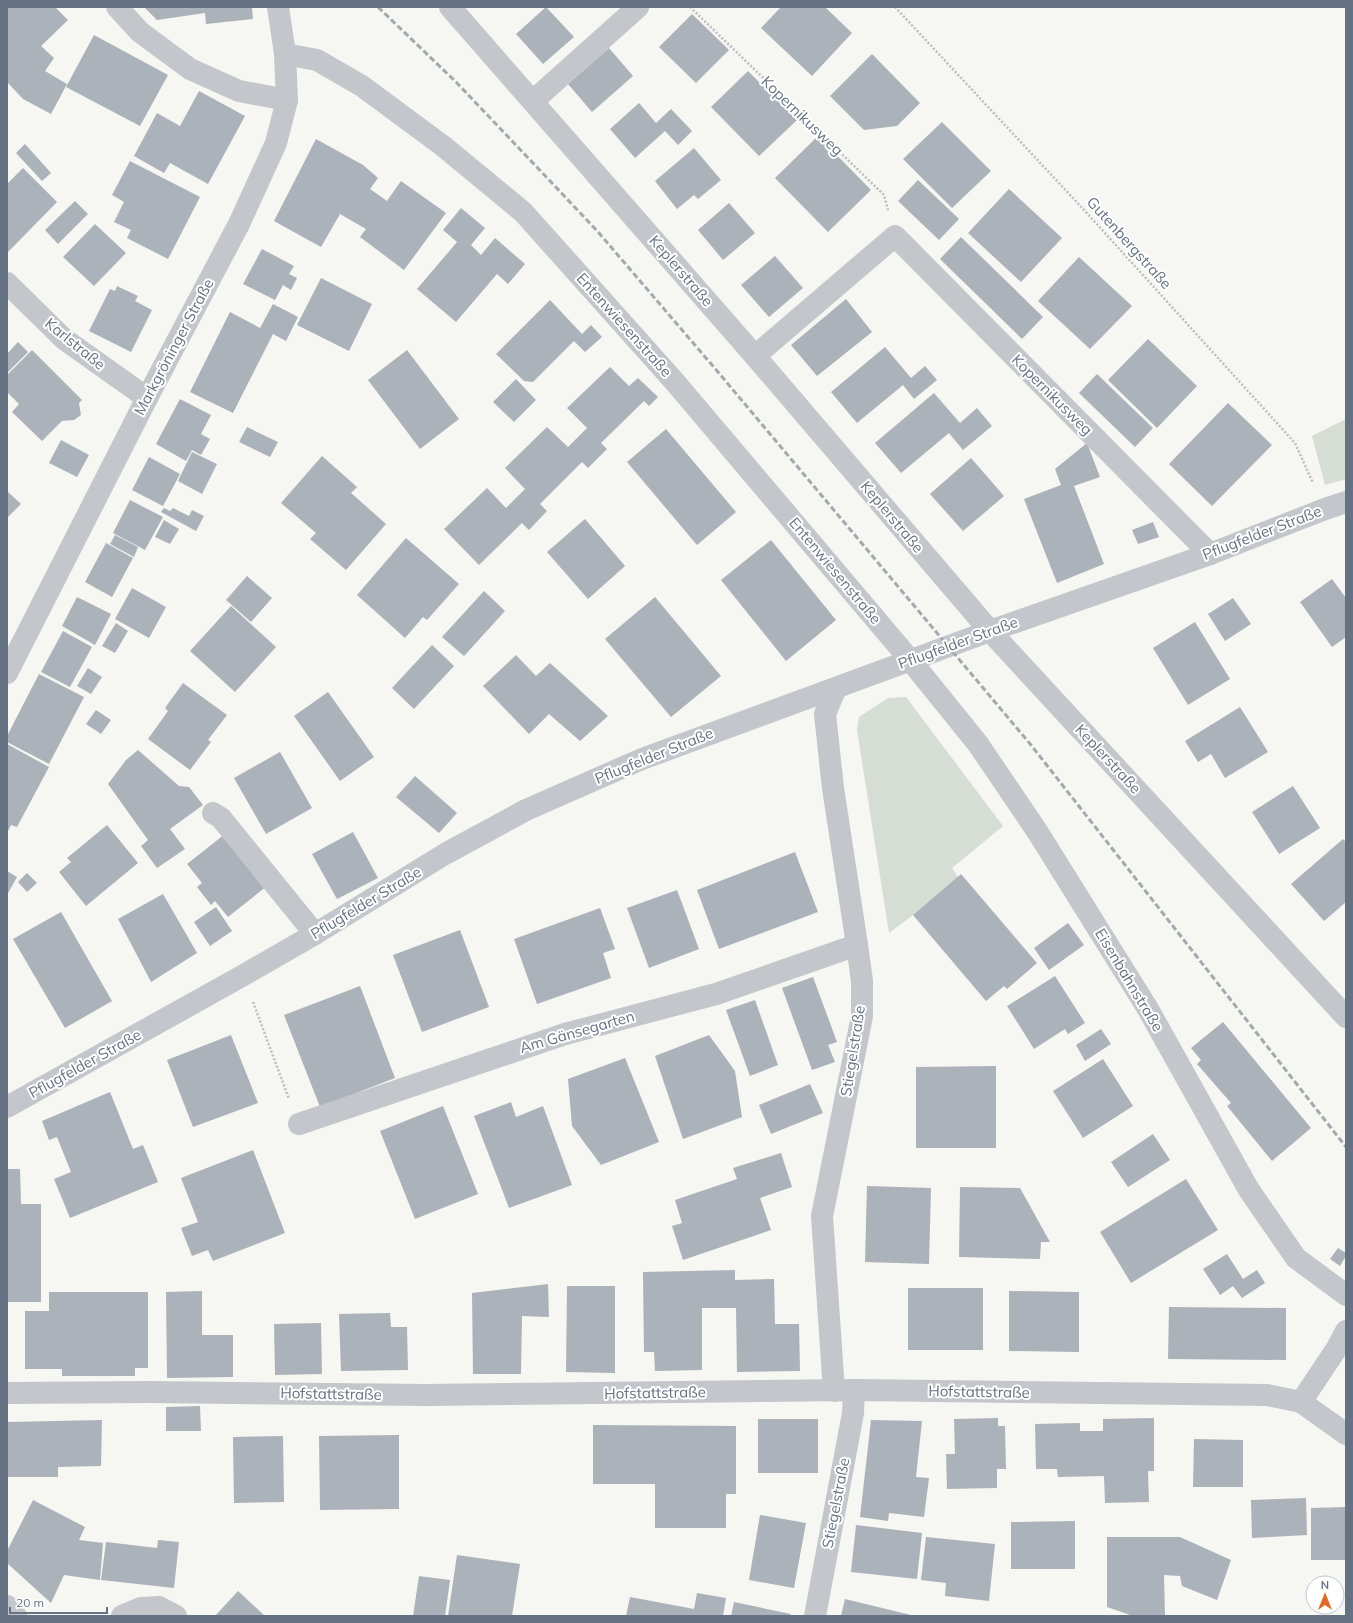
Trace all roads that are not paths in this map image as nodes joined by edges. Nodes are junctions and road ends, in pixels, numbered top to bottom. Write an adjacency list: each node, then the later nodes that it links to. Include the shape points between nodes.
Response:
1 (117, 7): 6 (street, via 140,32 190,69 240,91)
2 (278, 7): 5 (street, Markgröninger Straße)
3 (450, 7): 7 (street, Keplerstraße)
4 (638, 7): 7 (street)
5 (285, 54): 6 (street, Markgröninger Straße); 14 (street, Entenwiesenstraße, via 317,60 362,86 444,146 523,212 674,381)
6 (287, 100): 10 (street, Markgröninger Straße, via 276,143 239,224)
7 (533, 101): 9 (street, Keplerstraße)
8 (7, 283): 10 (street, Karlstraße, via 64,339)
9 (755, 356): 12 (street, Kopernikusweg, via 894,236); 13 (street, Keplerstraße)
10 (147, 398): 15 (street, Markgröninger Straße)
11 (1346, 502): 12 (street, Pflugfelder Straße)
12 (1210, 554): 13 (street, Pflugfelder Straße)
13 (990, 631): 14 (street, Pflugfelder Straße); 20 (street, Keplerstraße)
14 (910, 661): 16 (street, Pflugfelder Straße); 23 (street, Eisenbahnstraße, via 978,744 1037,831 1148,1009 1249,1190 1296,1258)
15 (7, 673)
16 (836, 688): 18 (street, Pflugfelder Straße, via 642,759 526,810 445,854); 19 (street, Stiegelstraße, via 825,714 833,788)
17 (214, 813): 18 (street, via 221,818)
18 (315, 934): 21 (street, Pflugfelder Straße)
19 (858, 945): 22 (street, Am Gänsegarten, via 716,994 565,1034); 25 (street, Stiegelstraße, via 862,1016 822,1216)
20 (1346, 1017)
21 (7, 1107)
22 (299, 1124)
23 (1346, 1295)
24 (1346, 1332): 27 (street)
25 (844, 1391): 26 (street, Hofstattstraße, via 435,1395); 27 (street, Hofstattstraße, via 1267,1395); 33 (street, Stiegelstraße, via 853,1413)
26 (7, 1393)
27 (1301, 1402): 28 (street, Hofstattstraße)
28 (1346, 1434)
29 (7, 1606): 30 (street)
30 (16, 1616)
31 (122, 1616): 32 (street, via 141,1608 159,1606)
32 (176, 1616)
33 (815, 1616)

